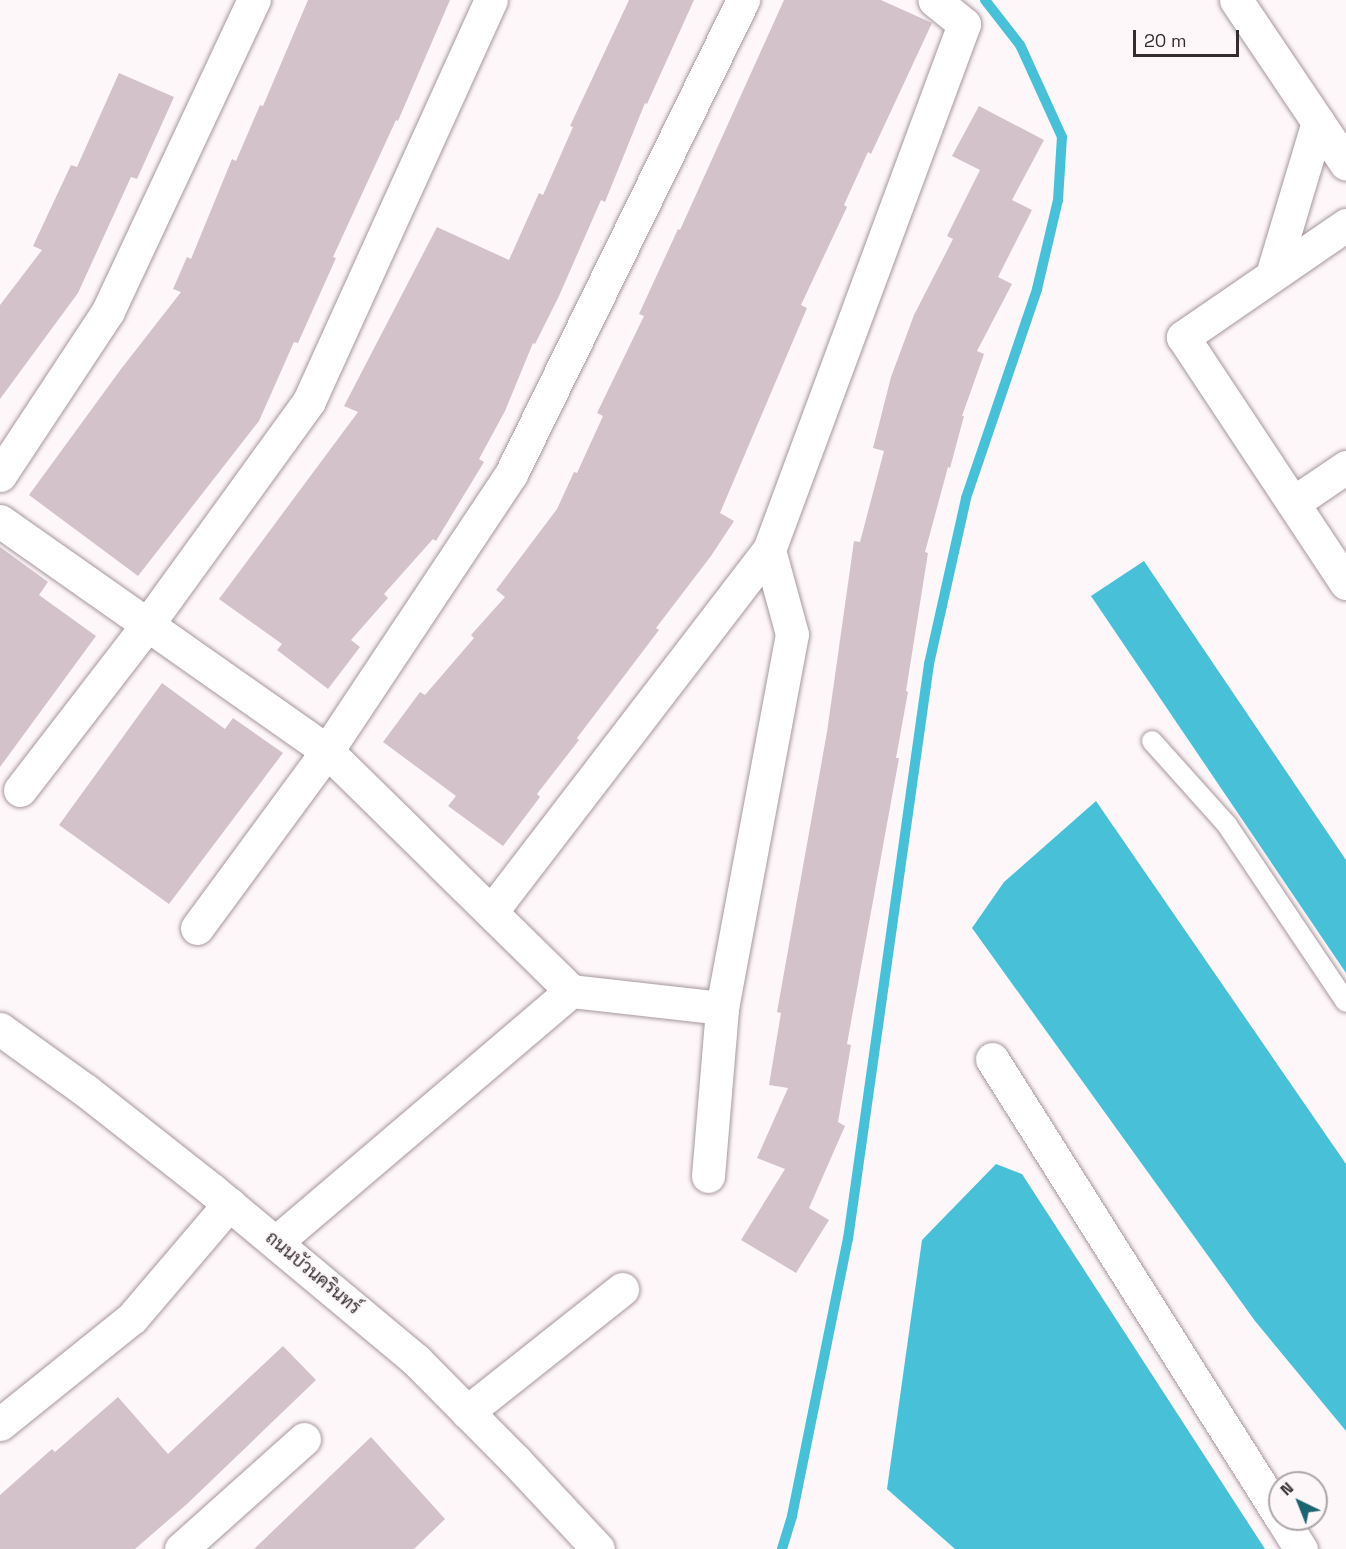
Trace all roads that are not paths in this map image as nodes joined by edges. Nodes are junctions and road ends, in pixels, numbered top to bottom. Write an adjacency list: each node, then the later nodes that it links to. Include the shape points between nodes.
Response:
1 (254, 0): 11 (street, via 108,311)
2 (491, 0): 16 (street, via 309,401)
3 (743, 0): 18 (street, via 511,474)
4 (934, 0): 14 (street, via 964,24)
5 (1236, 0): 6 (street)
6 (1318, 122): 7 (street); 9 (street)
7 (1346, 164)
8 (1346, 225): 9 (street)
9 (1272, 275): 12 (street, via 1183,337)
10 (1346, 467): 12 (street)
11 (0, 475)
12 (1293, 503): 15 (street)
13 (0, 521): 16 (street)
14 (769, 550): 20 (street); 24 (street, via 792,634)
15 (1346, 583)
16 (147, 625): 18 (street); 19 (street)
17 (1152, 741): 23 (lane, via 1227,825)
18 (327, 751): 20 (street); 21 (street)
19 (20, 790)
20 (491, 912): 22 (street)
21 (197, 928)
22 (571, 991): 24 (street); 29 (street)
23 (1346, 1002)
24 (722, 1008): 27 (street)
25 (0, 1029): 28 (street, ถนนบัวนครินทร์, via 85,1090)
26 (992, 1059): 34 (street)
27 (708, 1176)
28 (229, 1204): 29 (street, ถนนบัวนครินทร์); 32 (street, via 132,1318)
29 (276, 1242): 31 (street, ถนนบัวนครินทร์, via 416,1360)
30 (622, 1289): 31 (street)
31 (468, 1412): 37 (street, ถนนบัวนครินทร์)
32 (0, 1424)
33 (304, 1439): 36 (street)
34 (1268, 1496)
35 (1290, 1531): 38 (street)
36 (181, 1549)
37 (598, 1549)
38 (1301, 1549)

